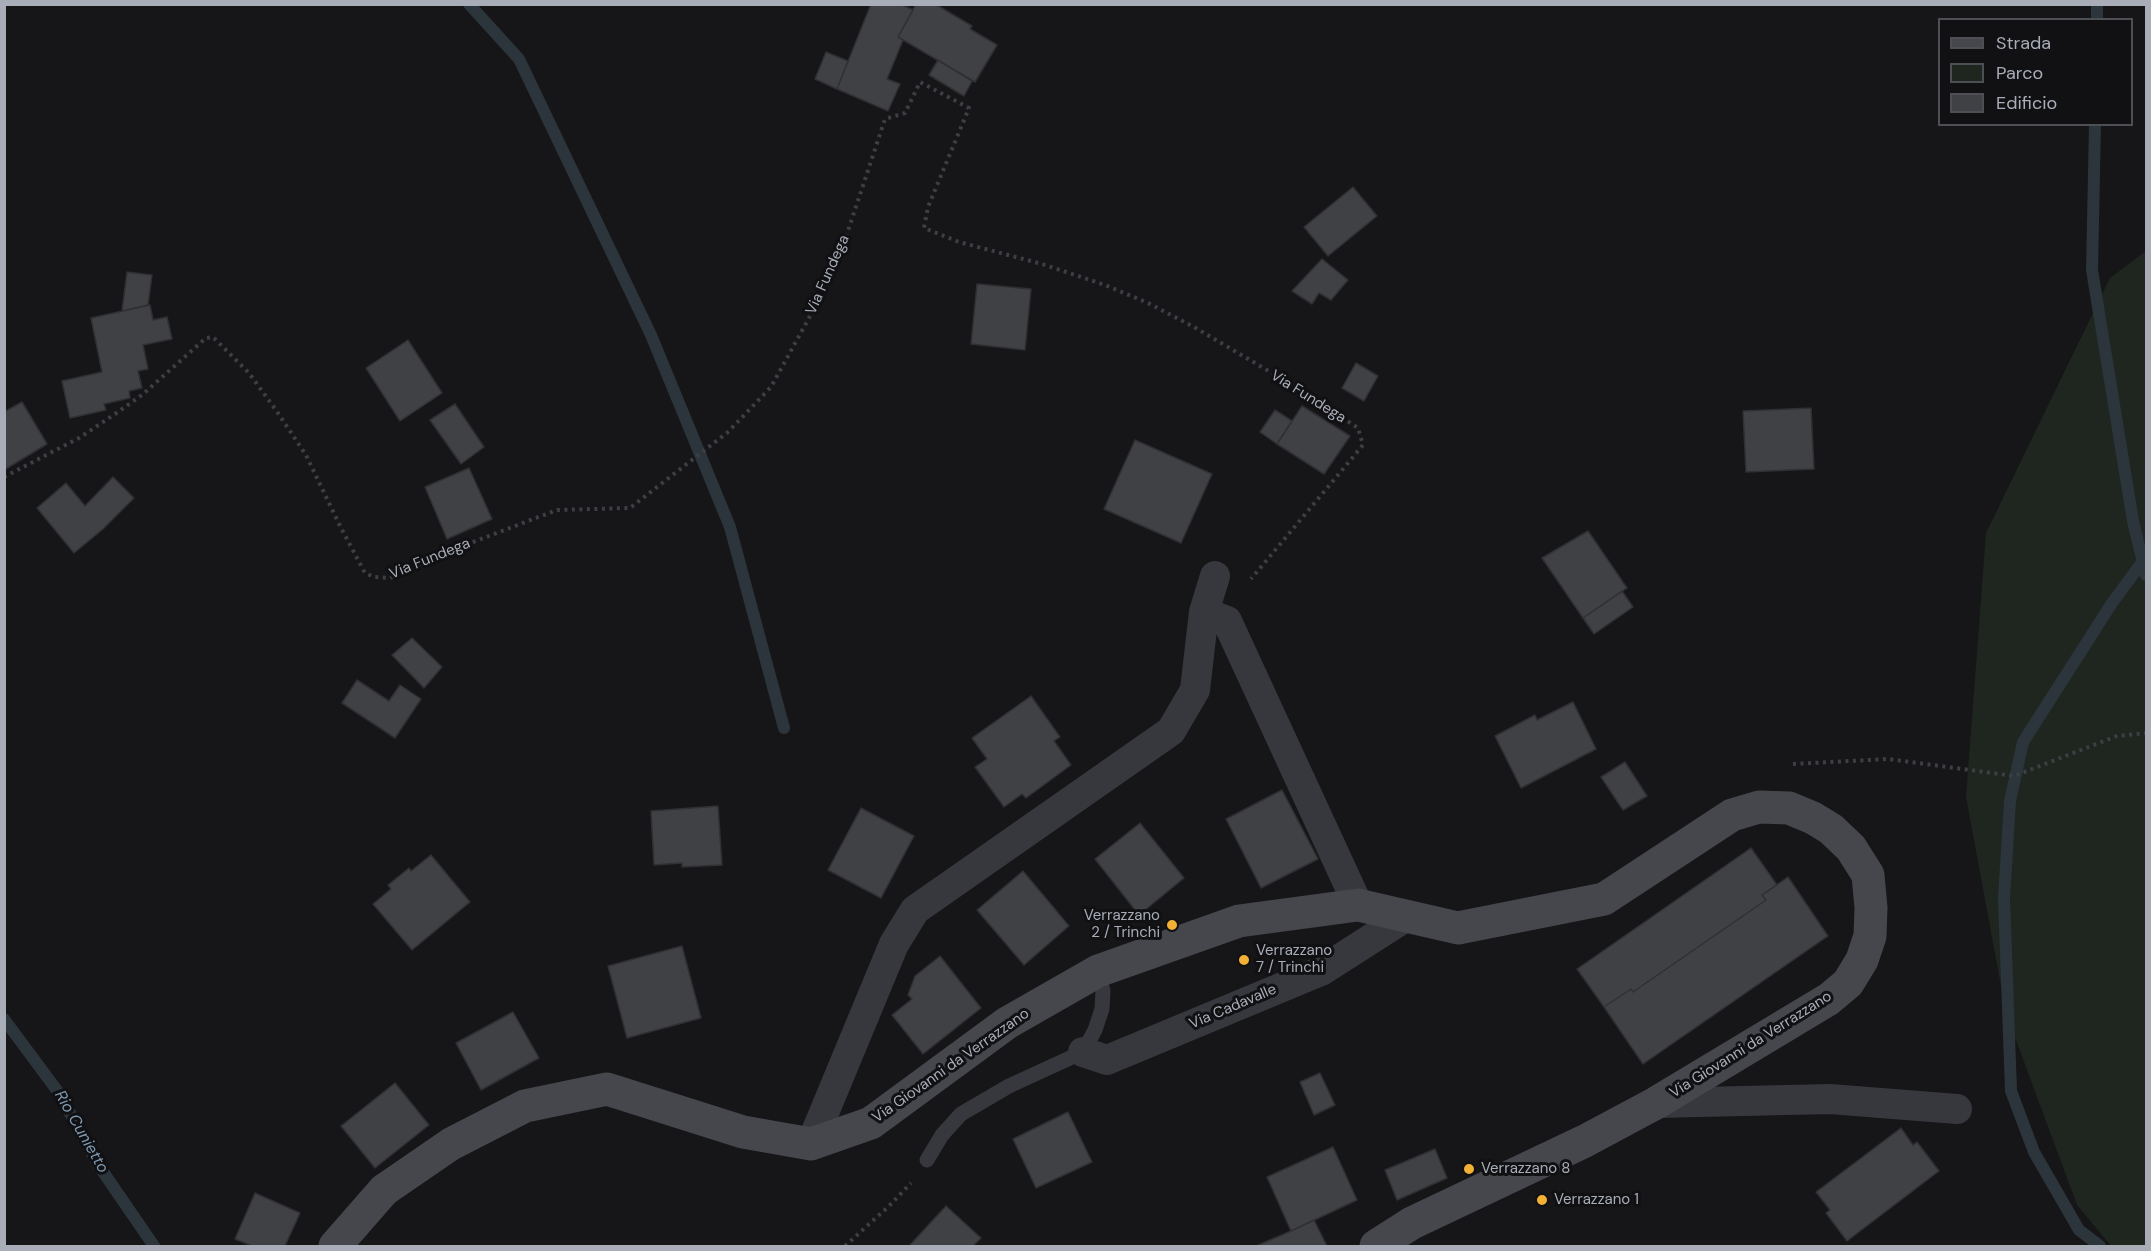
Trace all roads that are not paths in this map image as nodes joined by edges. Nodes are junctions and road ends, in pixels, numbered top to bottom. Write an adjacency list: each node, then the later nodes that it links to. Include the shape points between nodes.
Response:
1 (1215, 576): 2 (street)
2 (1216, 616): 3 (street); 9 (street, via 1195,690 1171,731 915,910 894,944)
3 (1358, 905): 4 (street, Via Giovanni da Verrazzano); 5 (street, Via Giovanni da Verrazzano, via 1239,921)
4 (1407, 916): 6 (street, Via Cadavalle, via 1321,971 1107,1060); 7 (street, Via Giovanni da Verrazzano, via 1458,928 1604,899 1732,815 1759,807 1789,808 1831,829 1851,848 1868,875 1869,936 1862,960 1848,983 1829,999)
5 (1098, 971): 6 (lane, via 1102,1009); 9 (street, Via Giovanni da Verrazzano, via 1007,1023 871,1123)
6 (1083, 1052): 10 (lane, via 1009,1086 961,1114)
7 (1656, 1103): 8 (street, via 1830,1100); 12 (street, Via Giovanni da Verrazzano, via 1412,1223)
8 (1957, 1109)
9 (811, 1144): 11 (street, Via Giovanni da Verrazzano, via 742,1132 607,1089 525,1106 451,1144 384,1190)
10 (927, 1160)
11 (335, 1246)
12 (1376, 1246)

